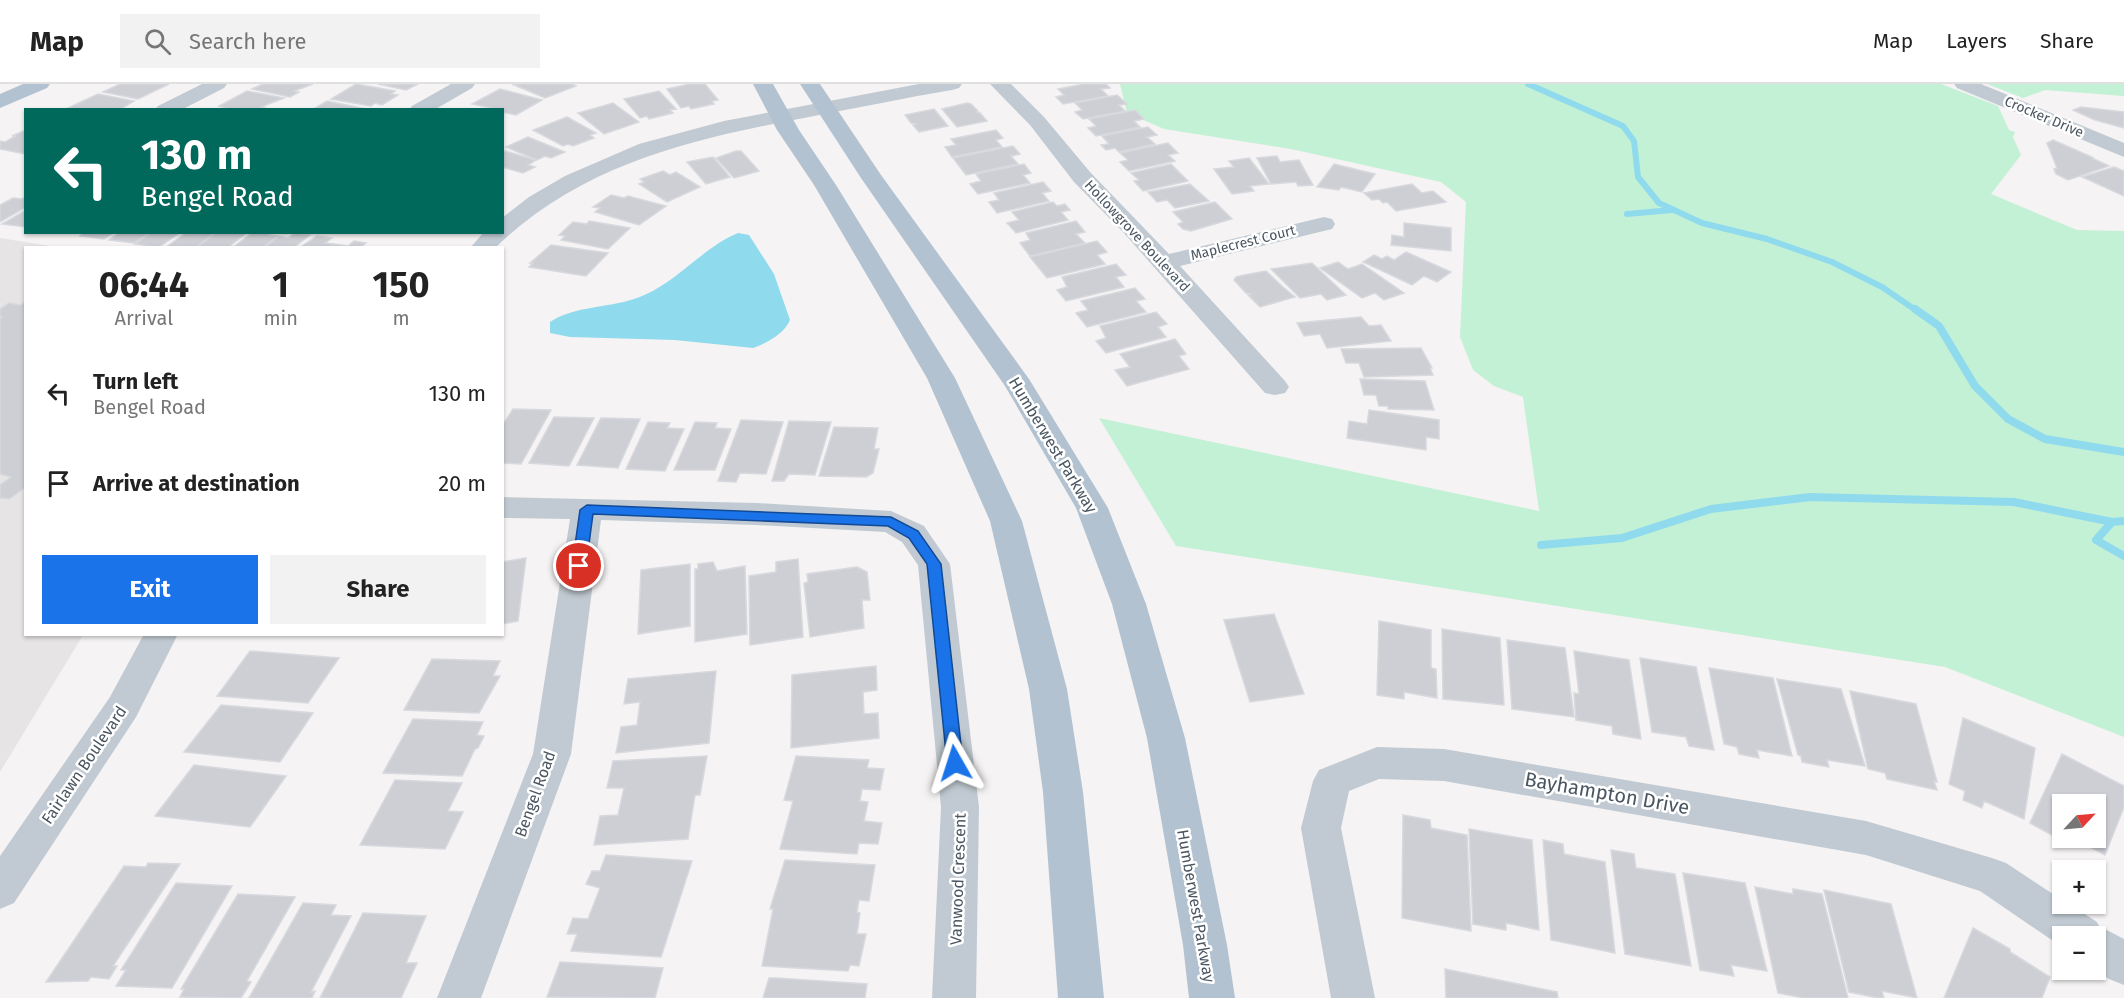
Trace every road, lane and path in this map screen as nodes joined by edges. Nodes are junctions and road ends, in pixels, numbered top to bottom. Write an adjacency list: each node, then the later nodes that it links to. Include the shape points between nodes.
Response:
1 (40, 84): 9 (main road)
2 (217, 84): 10 (street)
3 (465, 84): 11 (street)
4 (763, 84): 13 (main road)
5 (810, 84): 12 (main road, Humberwest Parkway)
6 (952, 84): 12 (street)
7 (1000, 84): 17 (street, Hollowgrove Boulevard)
8 (1964, 84): 14 (street, Crocker Drive)
9 (0, 102)
10 (169, 108)
11 (423, 108)
12 (825, 108): 13 (street); 29 (main road, Humberwest Parkway, via 1019,385 1092,508 1129,604 1166,738)
13 (780, 116): 16 (street, via 672,138 618,158 575,177); 28 (main road, via 941,378 1006,521 1050,700 1063,792)
14 (2124, 151)
15 (1324, 224): 17 (street, Maplecrest Court)
16 (504, 225)
17 (1163, 263): 18 (street, Hollowgrove Boulevard)
18 (1275, 387)
19 (504, 507): 20 (street, Vanwood Crescent)
20 (587, 510): 26 (street, Bengel Road, via 552,754); 27 (street, Vanwood Crescent, via 891,522 914,534 934,564 960,807)
21 (160, 636): 22 (street, Fairlawn Boulevard, via 123,707)
22 (0, 890)
23 (2067, 926): 30 (street, Bayhampton Drive, via 1992,876 1866,838 1444,765 1377,763 1332,781 1321,828)
24 (2106, 952): 25 (street)
25 (2124, 964)
26 (459, 998)
27 (954, 998)
28 (1081, 998)
29 (1212, 998)
30 (1353, 998)

